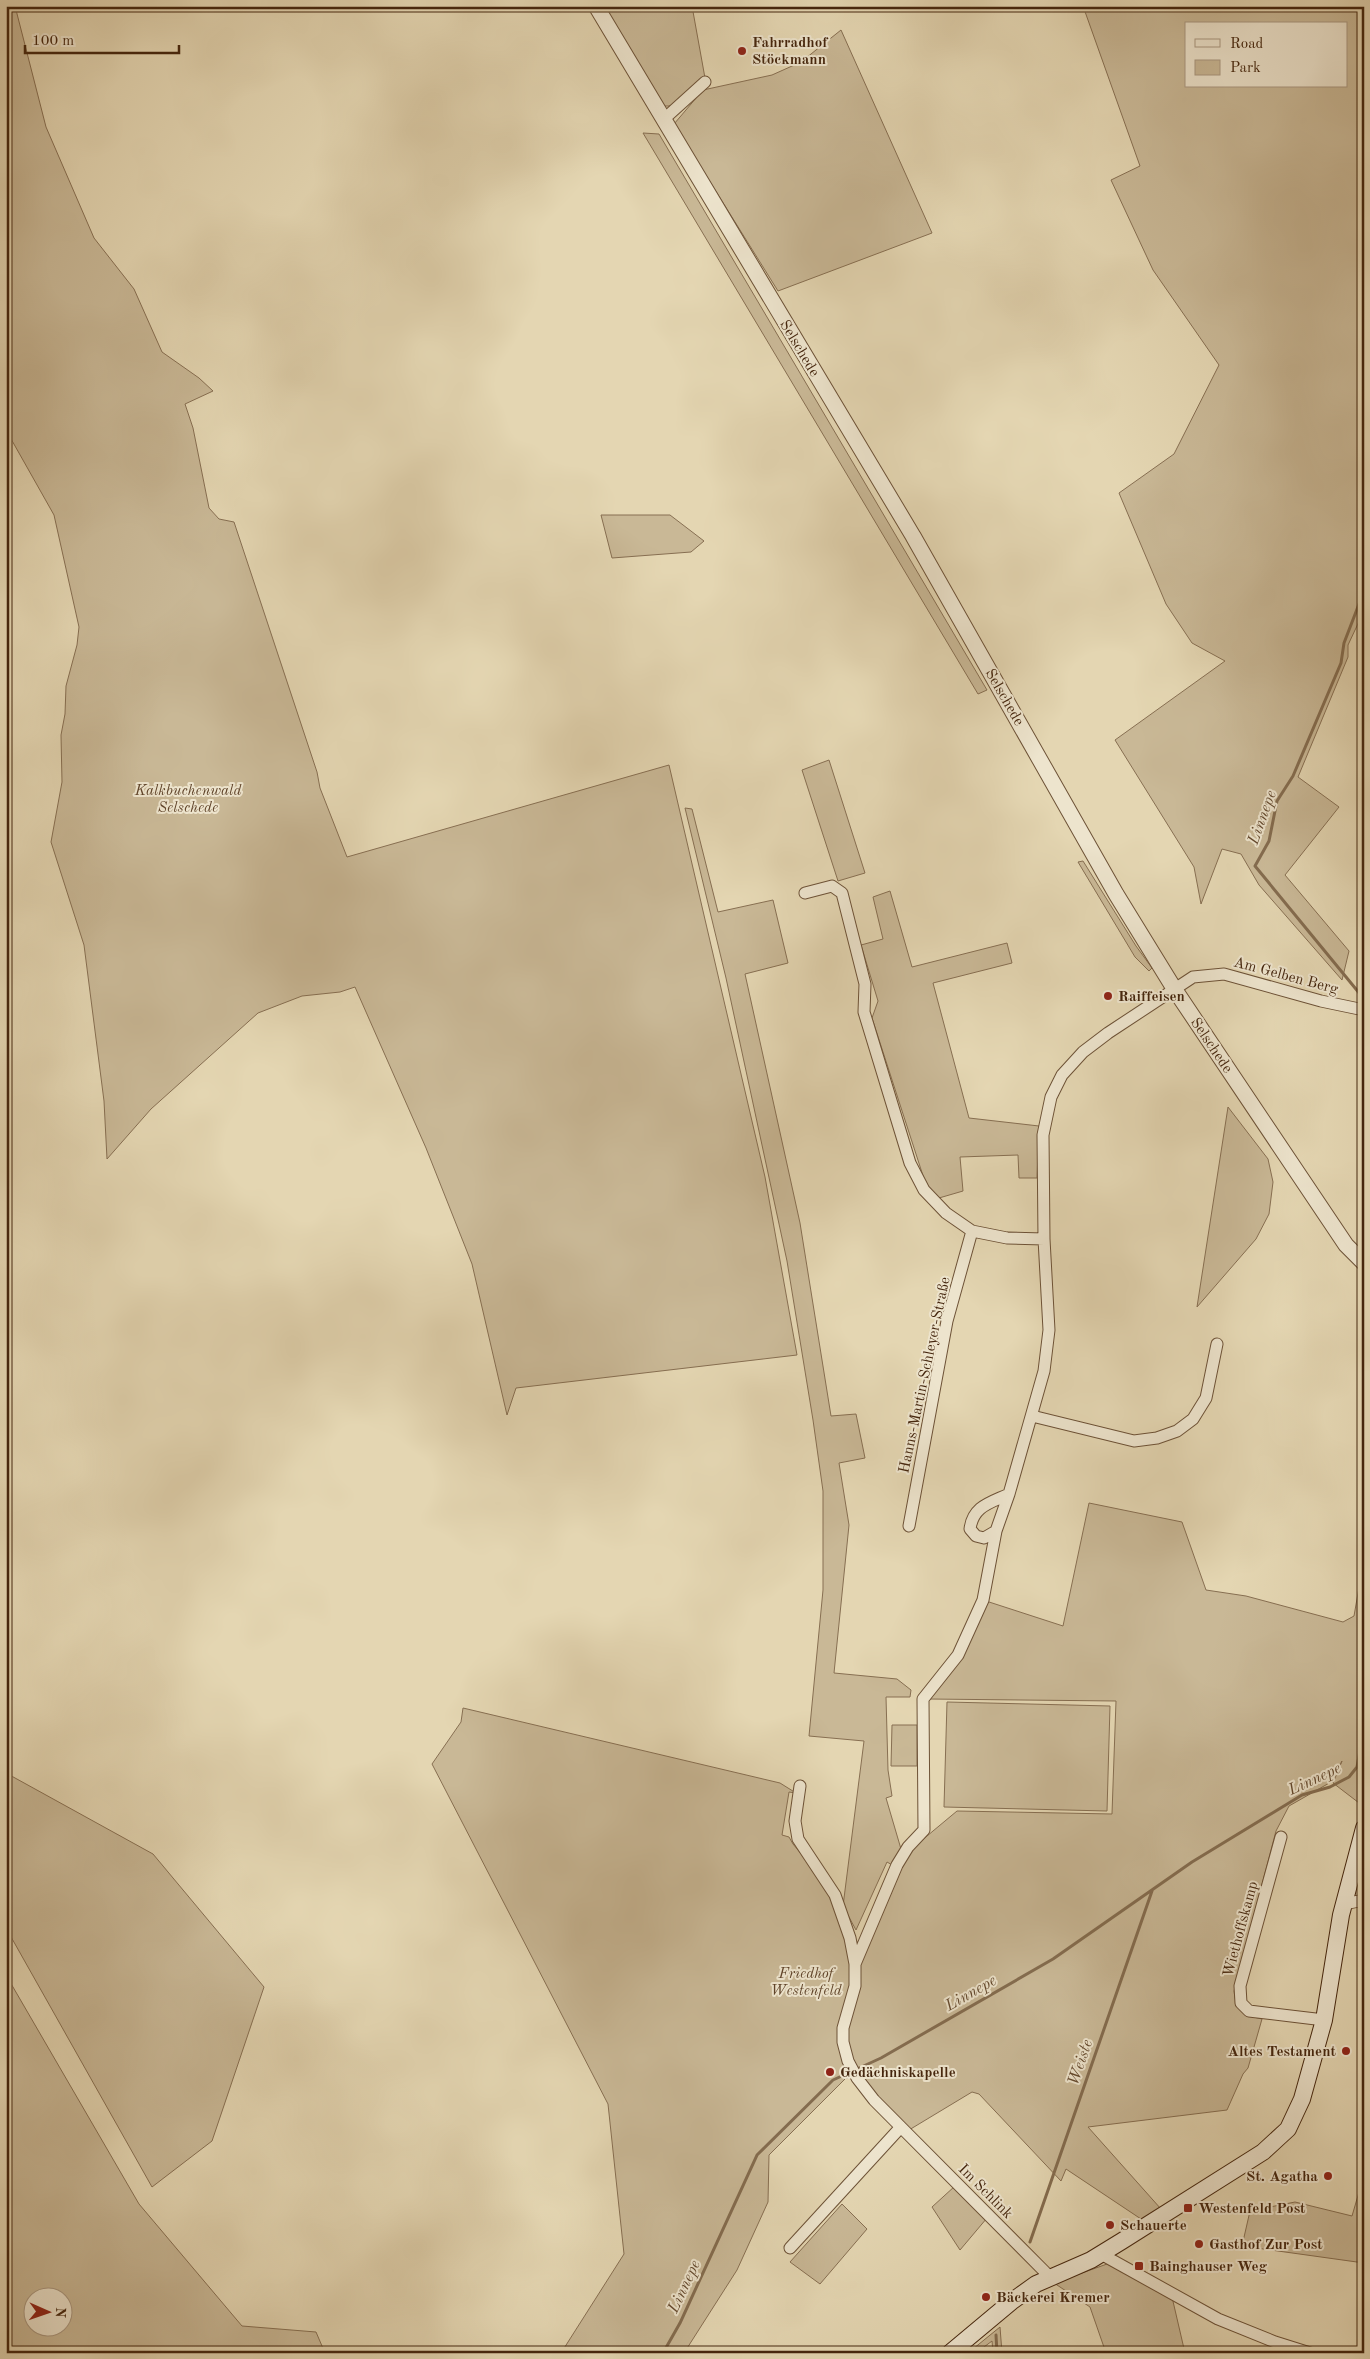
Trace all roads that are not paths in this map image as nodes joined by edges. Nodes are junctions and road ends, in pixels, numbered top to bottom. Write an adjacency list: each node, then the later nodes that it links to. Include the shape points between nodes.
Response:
1 (596, 6): 3 (street, Selschede)
2 (705, 82): 3 (street)
3 (663, 120): 5 (street, Selschede, via 913,536 1116,894)
4 (804, 894): 7 (street, via 832,886 842,893 865,984 864,1012 910,1163 924,1190 946,1213)
5 (1175, 990): 6 (street, Am Gelben Berg, via 1193,977 1224,974); 8 (street, via 1108,1032 1062,1075 1051,1098 1043,1135); 9 (street, Selschede, via 1346,1245)
6 (1364, 1010)
7 (972, 1231): 8 (street, via 1008,1238); 13 (street, Hanns-Martin-Schleyer-Straße, via 947,1321)
8 (1044, 1239): 11 (street, via 1049,1330 1044,1371)
9 (1364, 1263)
10 (1217, 1344): 11 (street, via 1206,1398 1193,1419 1177,1431 1134,1441)
11 (1032, 1416): 12 (street)
12 (1009, 1494): 14 (street); 14 (street, via 978,1509 972,1518 970,1529 976,1536 984,1538)
13 (909, 1526)
14 (996, 1531): 20 (street, via 983,1600 958,1655 923,1698 924,1830 897,1865)
15 (800, 1786): 20 (street, Im Schlink, via 795,1821 798,1838 834,1895 850,1938)
16 (1364, 1828): 19 (main road)
17 (1281, 1838): 21 (street, Wiethoffskamp, via 1240,1986 1241,2002 1249,2011)
18 (1364, 1900): 19 (street)
19 (1344, 1904): 21 (main road)
20 (855, 1964): 22 (street, Im Schlink, via 855,1986 843,2028 848,2061 857,2078)
21 (1324, 2020): 24 (main road, via 1302,2099 1288,2129 1263,2152)
22 (900, 2128): 23 (street); 25 (street, Im Schlink)
23 (790, 2248)
24 (1101, 2254): 25 (main road); 26 (street)
25 (1050, 2277): 27 (main road, via 1011,2302)
26 (1276, 2348): 28 (street)
27 (950, 2353)
28 (1310, 2353)

